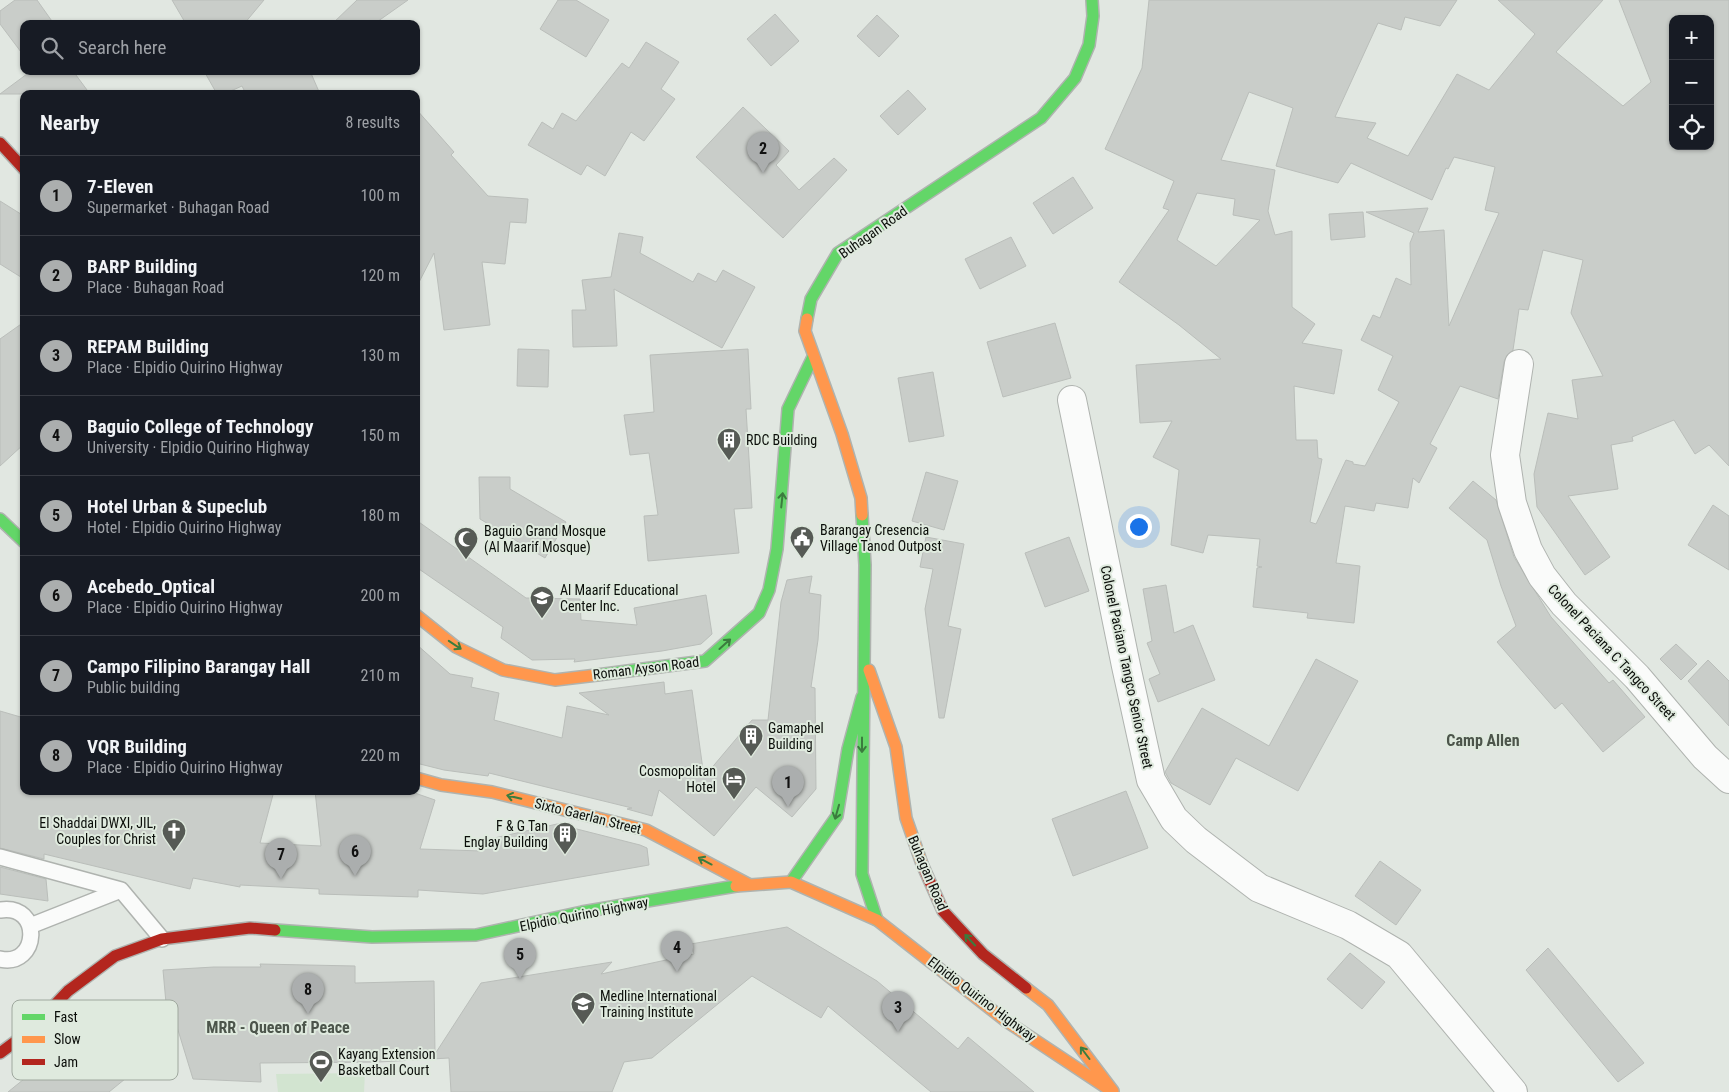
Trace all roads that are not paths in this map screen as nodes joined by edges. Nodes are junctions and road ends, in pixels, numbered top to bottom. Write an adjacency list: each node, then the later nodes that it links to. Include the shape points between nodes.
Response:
1 (1092, 0): 3 (main road, Buhagan Road)
2 (1104, 0): 3 (lane)
3 (1093, 16): 6 (main road, Buhagan Road, via 1090,45 1076,78 1041,118 838,253 811,299 805,331)
4 (0, 143): 5 (main road)
5 (20, 165)
6 (813, 357): 11 (main road, Roman Ayson Road, one-way to 6, via 456,647 503,670 555,680 705,661 759,613 769,590 777,550 788,409); 12 (main road, Buhagan Road, via 842,434 861,498 865,565)
7 (1519, 364): 15 (street, Colonel Paciana C Tangco Street, via 1505,455 1512,503 1528,550 1542,576 1564,604 1637,677 1705,757)
8 (1072, 400): 29 (street, Colonel Paciano Tangco Senior Street, via 1151,780 1174,819 1259,888 1348,926 1399,955)
9 (0, 518): 10 (main road)
10 (20, 538)
11 (420, 618)
12 (863, 652): 13 (main road, Buhagan Road); 28 (main road, Buhagan Road, one-way to 12, via 1048,1005 983,954 943,911 906,818 896,747)
13 (862, 697): 17 (main road, one-way to 17, via 848,749 837,816); 21 (main road, Buhagan Road, one-way to 21, via 862,874)
14 (420, 779): 18 (main road, Sixto Gaerlan Street, one-way to 14, via 646,830 492,792)
15 (1729, 779)
16 (0, 857): 19 (lane)
17 (791, 882): 18 (main road, Elpidio Quirino Highway); 21 (main road, Elpidio Quirino Highway)
18 (748, 884): 23 (main road, Elpidio Quirino Highway, via 582,912 476,935 372,937 250,928)
19 (121, 890): 22 (lane); 23 (lane)
20 (0, 910): 22 (lane, via 20,914)
21 (877, 920): 28 (main road, Elpidio Quirino Highway, via 1006,1021)
22 (30, 926): 24 (lane, via 32,935 26,951 11,960)
23 (162, 939): 25 (main road, Elpidio Quirino Highway, via 115,956)
24 (0, 959)
25 (59, 1000)
26 (12, 1045): 27 (main road, Elpidio Quirino Highway)
27 (0, 1054)
28 (1114, 1092)
29 (1513, 1092)

